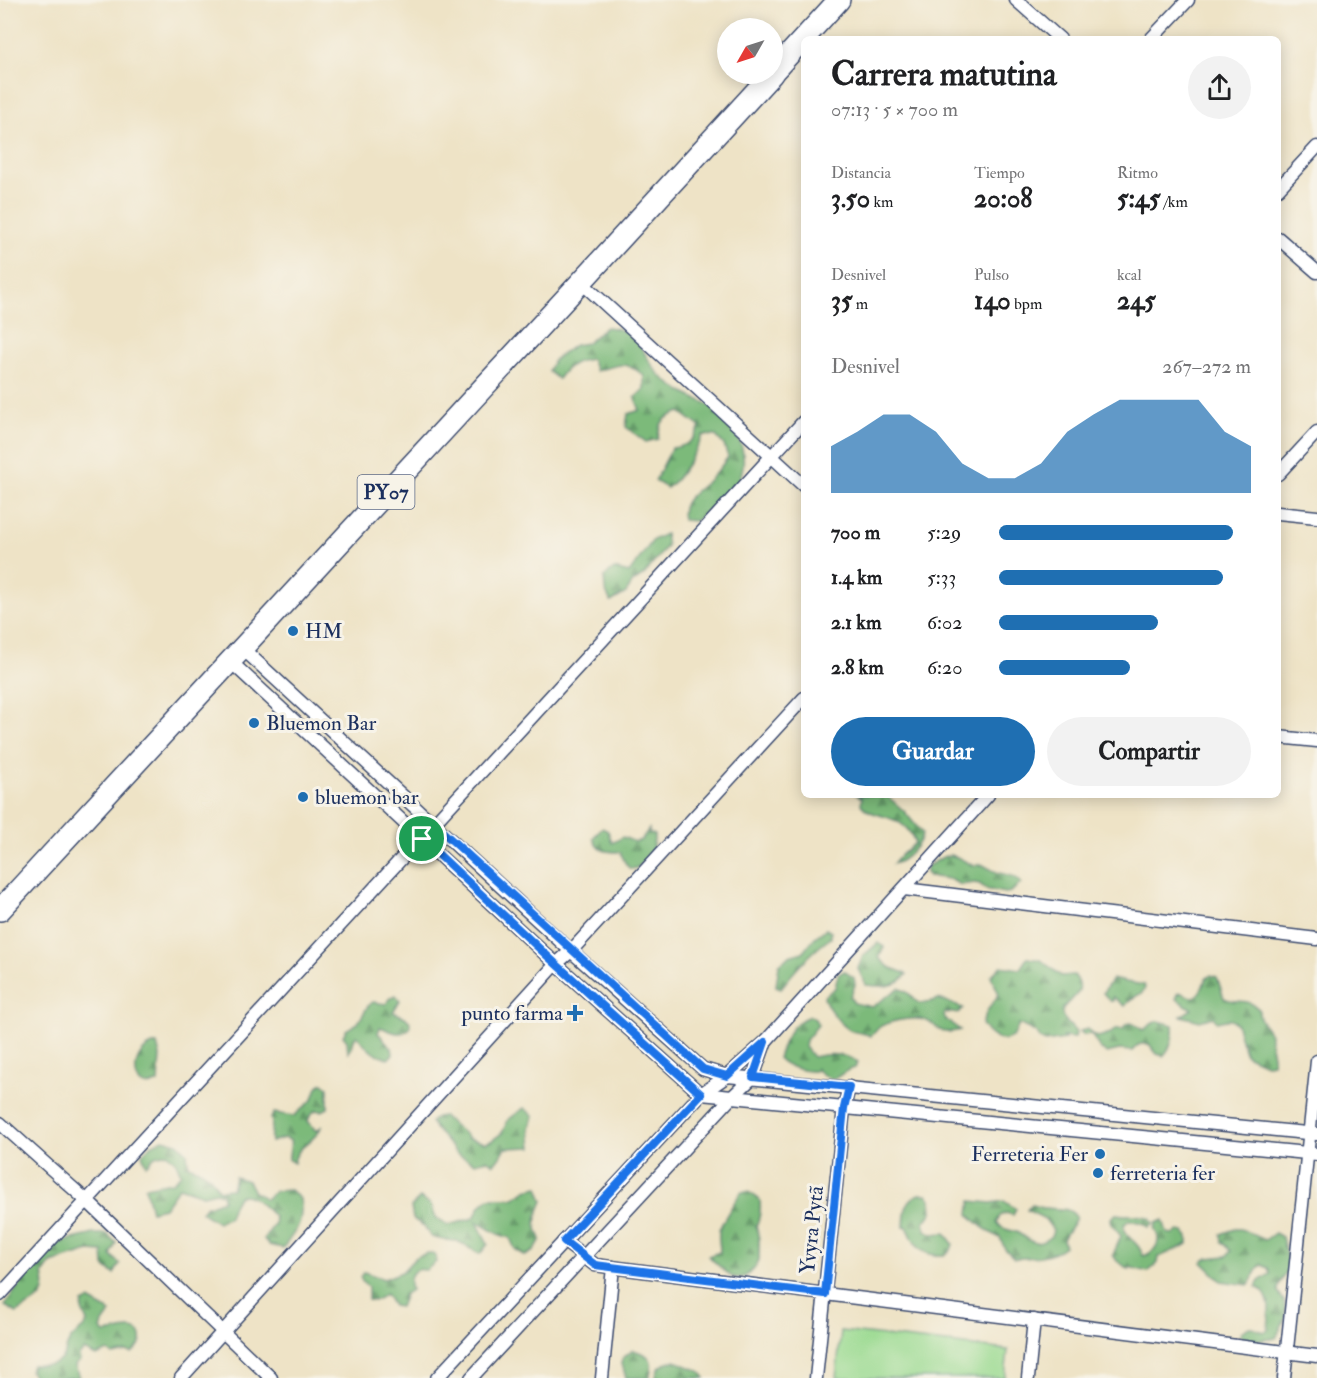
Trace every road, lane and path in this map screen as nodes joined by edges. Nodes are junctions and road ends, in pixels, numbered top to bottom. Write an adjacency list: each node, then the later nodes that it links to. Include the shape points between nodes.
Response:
1 (839, 0): 4 (highway, PY07)
2 (1016, 0): 5 (street)
3 (1188, 0): 6 (street)
4 (806, 36)
5 (1057, 36)
6 (1154, 36)
7 (801, 41): 8 (highway, PY07)
8 (783, 61)
9 (762, 84): 14 (highway, PY07)
10 (1317, 147): 11 (street)
11 (1281, 186)
12 (1281, 241): 13 (street)
13 (1317, 272)
14 (581, 282): 17 (street); 22 (highway, PY07)
15 (801, 424): 17 (street)
16 (1317, 432): 18 (street)
17 (772, 457): 19 (street); 27 (street)
18 (1281, 471)
19 (801, 483)
20 (1281, 513): 21 (street)
21 (1317, 517)
22 (236, 655): 27 (street); 28 (street); 30 (highway, PY07)
23 (801, 701): 32 (street)
24 (1281, 737): 25 (street)
25 (1317, 741)
26 (985, 798): 29 (street)
27 (434, 824): 28 (street); 32 (street)
28 (422, 839): 33 (street); 45 (street)
29 (904, 889): 31 (street); 34 (street)
30 (0, 910)
31 (1317, 939)
32 (572, 951): 33 (street); 36 (street, via 703,1069)
33 (556, 964): 39 (street); 52 (street)
34 (765, 1042): 36 (street); 37 (street)
35 (1317, 1061): 43 (street)
36 (727, 1076): 37 (street); 39 (street)
37 (753, 1077): 38 (street); 40 (street)
38 (849, 1087): 41 (street, Yvyra Pytã); 43 (street)
39 (701, 1094): 40 (street); 46 (street)
40 (731, 1098): 41 (street); 47 (street)
41 (844, 1108): 44 (street); 49 (street, Yvyra Pytã)
42 (0, 1123): 45 (street)
43 (1313, 1134): 44 (street)
44 (1312, 1154): 53 (street)
45 (86, 1200): 50 (street); 52 (street)
46 (564, 1241): 47 (street); 57 (street)
47 (584, 1257): 48 (street, via 595,1265); 58 (street)
48 (613, 1267): 49 (street); 59 (street)
49 (825, 1294): 51 (street); 60 (street, Yvyra Pytã)
50 (0, 1295)
51 (1034, 1320): 53 (street); 61 (street)
52 (222, 1332): 55 (street); 56 (street)
53 (1286, 1352): 54 (street); 62 (street)
54 (1317, 1356)
55 (181, 1378)
56 (271, 1378)
57 (437, 1378)
58 (471, 1378)
59 (602, 1378)
60 (816, 1378)
61 (1028, 1378)
62 (1284, 1378)

